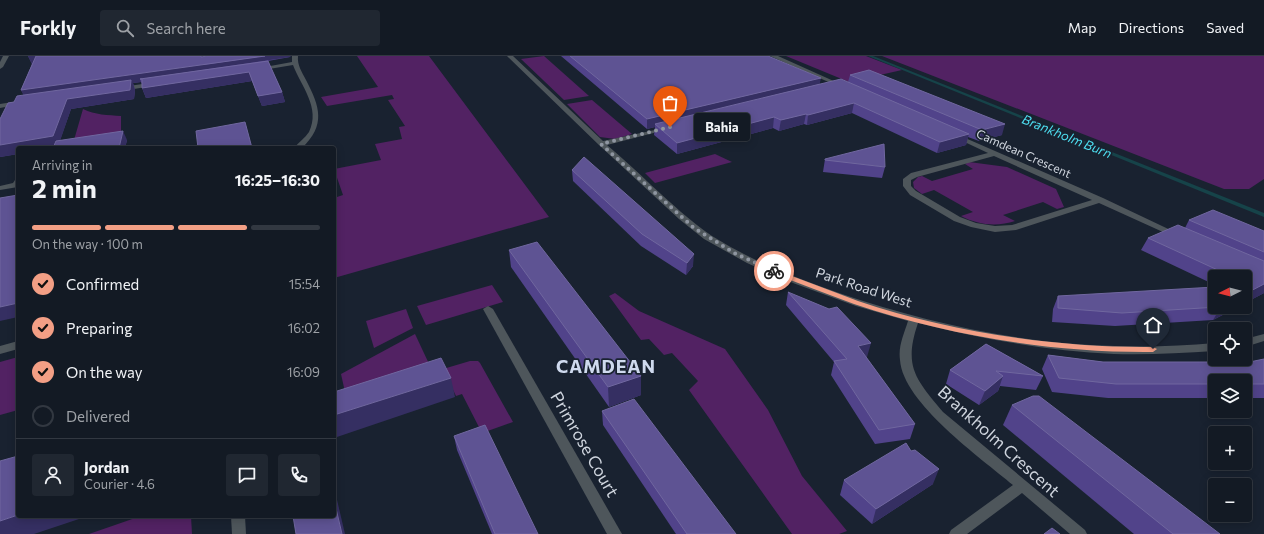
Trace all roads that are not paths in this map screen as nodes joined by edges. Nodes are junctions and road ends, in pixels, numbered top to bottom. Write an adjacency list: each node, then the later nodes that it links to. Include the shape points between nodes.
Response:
1 (6, 56): 6 (street)
2 (295, 56): 5 (street)
3 (510, 56): 17 (street, Park Road West)
4 (773, 56): 9 (street)
5 (294, 63): 7 (street); 18 (street, via 311,94 316,111 316,122 312,132)
6 (0, 67)
7 (249, 70)
8 (166, 82): 11 (street)
9 (840, 85): 10 (street); 12 (street)
10 (824, 89)
11 (113, 90)
12 (854, 91)
13 (23, 103): 14 (street)
14 (0, 106)
15 (678, 125): 17 (street)
16 (946, 131): 19 (street, Camdean Crescent)
17 (601, 144): 25 (street, Park Road West, via 694,228 736,254 786,277 842,298)
18 (300, 146)
19 (995, 153): 22 (street, Camdean Crescent); 22 (street, via 914,175 907,179 907,186 913,193 957,220 995,229 1013,228)
20 (16, 185): 21 (street)
21 (0, 188)
22 (1100, 200): 23 (street, Camdean Crescent)
23 (1185, 239)
24 (488, 309): 34 (street, Primrose Court)
25 (914, 319): 29 (street, Park Road West, via 1057,346 1127,350); 31 (street, Brankholm Crescent, via 905,352 906,368 920,392 940,415)
26 (1264, 338): 27 (street)
27 (1252, 341)
28 (16, 346): 30 (street)
29 (1208, 348)
30 (0, 350)
31 (1022, 486): 35 (street); 36 (street, Brankholm Crescent)
32 (238, 518): 33 (street)
33 (239, 534)
34 (615, 534)
35 (956, 534)
36 (1080, 534)

